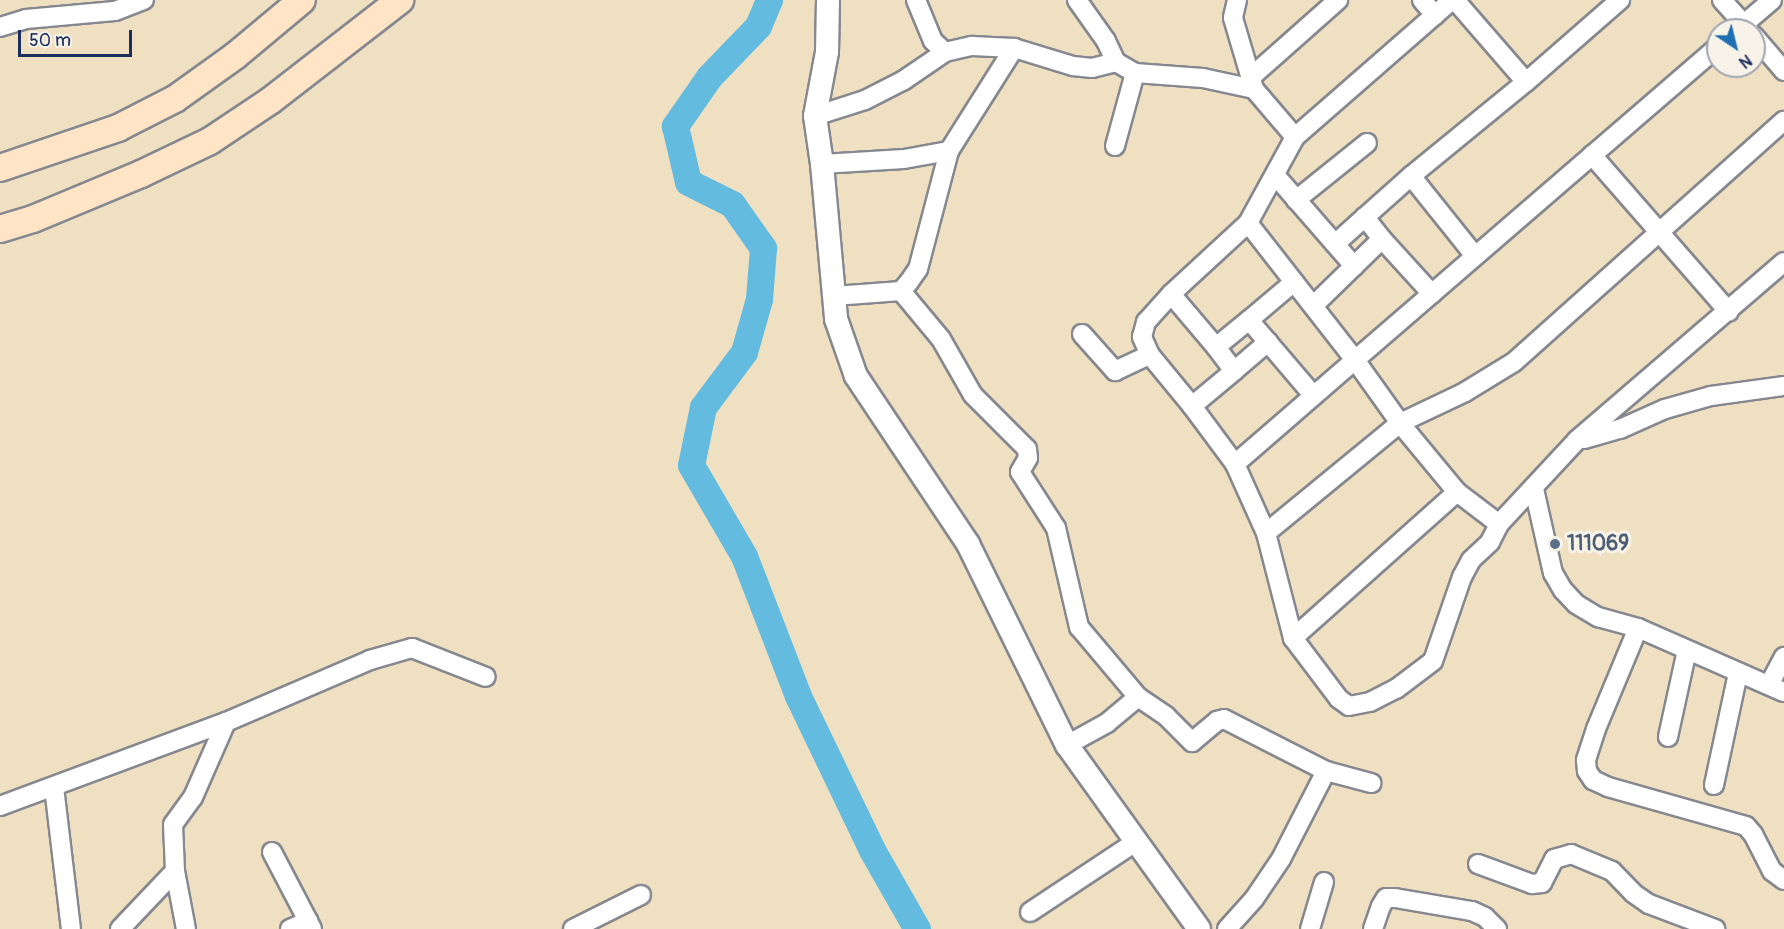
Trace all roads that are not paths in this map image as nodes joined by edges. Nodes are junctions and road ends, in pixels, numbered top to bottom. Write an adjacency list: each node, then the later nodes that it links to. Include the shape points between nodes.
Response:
1 (144, 0): 17 (street, via 115,11 26,20)
2 (302, 0): 35 (main road, via 176,99 118,128)
3 (400, 0): 41 (main road, via 270,101 210,141 141,174)
4 (828, 0): 27 (street, via 827,52)
5 (916, 0): 19 (street, via 933,41)
6 (1077, 0): 22 (street)
7 (1237, 0): 26 (street, via 1233,18)
8 (1338, 0): 26 (street)
9 (1422, 0): 14 (street)
10 (1454, 0): 14 (street); 25 (street)
11 (1620, 0): 25 (street)
12 (1722, 0): 15 (street)
13 (1772, 0): 16 (street)
14 (1435, 15): 29 (street)
15 (1736, 18)
16 (1756, 18)
17 (0, 27)
18 (1014, 48): 19 (street, via 972,46); 22 (street, via 1072,66 1092,68); 32 (street)
19 (945, 51): 27 (street, via 904,80 865,100)
20 (1766, 52): 23 (street)
21 (1706, 57): 33 (street)
22 (1116, 62): 24 (street)
23 (1784, 71)
24 (1135, 73): 26 (street); 31 (street)
25 (1526, 82): 37 (street)
26 (1252, 84): 29 (street)
27 (815, 116): 34 (street)
28 (1784, 122): 42 (street)
29 (1295, 137): 36 (street)
30 (1367, 143): 38 (street)
31 (1115, 146)
32 (949, 151): 34 (street, via 904,159); 49 (street, via 918,269)
33 (1592, 155): 42 (street); 45 (street)
34 (822, 164): 52 (street)
35 (0, 168)
36 (1275, 175): 38 (street); 40 (street)
37 (1411, 176): 39 (street); 45 (street)
38 (1296, 200): 44 (street)
39 (1365, 218): 43 (street); 44 (street)
40 (1248, 223): 48 (street); 50 (street)
41 (0, 229)
42 (1660, 233): 54 (street); 65 (street, via 1514,362 1465,392)
43 (1382, 239): 47 (street); 51 (street)
44 (1335, 244): 47 (street)
45 (1475, 256): 51 (street)
46 (1784, 262): 54 (street)
47 (1354, 266): 53 (street)
48 (1294, 282): 53 (street); 55 (street)
49 (901, 291): 52 (street); 79 (street, via 941,339 973,395 1027,450 1028,458 1020,472 1056,528 1079,627)
50 (1171, 294): 58 (street); 59 (street, via 1146,322 1142,337)
51 (1432, 294): 60 (street)
52 (834, 296): 82 (street, via 836,319 856,376 968,544)
53 (1313, 306): 60 (street)
54 (1729, 312): 66 (street)
55 (1249, 320): 57 (street); 58 (street)
56 (1082, 334): 59 (street, via 1115,371)
57 (1268, 342): 61 (street); 63 (street)
58 (1216, 347): 61 (street)
59 (1150, 354): 64 (street)
60 (1355, 360): 63 (street); 65 (street)
61 (1234, 371): 64 (street)
62 (1784, 386): 66 (street, via 1711,396)
63 (1313, 395): 67 (street)
64 (1192, 406): 67 (street)
65 (1400, 423): 69 (street); 71 (street)
66 (1577, 440): 68 (street)
67 (1235, 464): 71 (street)
68 (1534, 489): 70 (street); 72 (street, via 1553,573 1563,590 1576,604 1598,617)
69 (1457, 492): 70 (street); 73 (street)
70 (1499, 524): 73 (street, via 1462,577 1433,661 1396,689 1370,702 1348,706)
71 (1266, 533): 73 (street)
72 (1638, 628): 74 (street); 92 (street, via 1596,729 1586,760 1587,771 1593,780 1608,787 1746,825 1772,871)
73 (1293, 638)
74 (1687, 650): 76 (street); 81 (street)
75 (1784, 657): 78 (street)
76 (1738, 673): 78 (street); 85 (street)
77 (486, 677): 80 (street, via 412,648 370,660)
78 (1776, 688)
79 (1138, 697): 82 (street, via 1107,723); 83 (street, via 1166,716 1189,741 1195,741 1217,721 1224,720)
80 (226, 722): 86 (street); 91 (street, via 193,796 173,825)
81 (1668, 737)
82 (1067, 745): 88 (street)
83 (1326, 771): 84 (street); 104 (street, via 1281,859 1254,899)
84 (1371, 783)
85 (1714, 785)
86 (54, 787): 87 (street); 98 (street)
87 (0, 806)
88 (1137, 841): 95 (street); 103 (street)
89 (272, 852): 96 (street)
90 (1478, 864): 107 (street, via 1532,884 1542,883 1554,859 1571,854 1612,871 1649,904)
91 (175, 871): 99 (street); 100 (street)
92 (1784, 880)
93 (1324, 882): 105 (street)
94 (641, 896): 102 (street)
95 (1030, 912)
96 (310, 925): 101 (street)
97 (1486, 925): 106 (street, via 1472,911 1386,898)
98 (71, 929)
99 (120, 929)
100 (186, 929)
101 (290, 929)
102 (573, 929)
103 (1198, 929)
104 (1227, 929)
105 (1310, 929)
106 (1373, 929)
107 (1715, 929)

